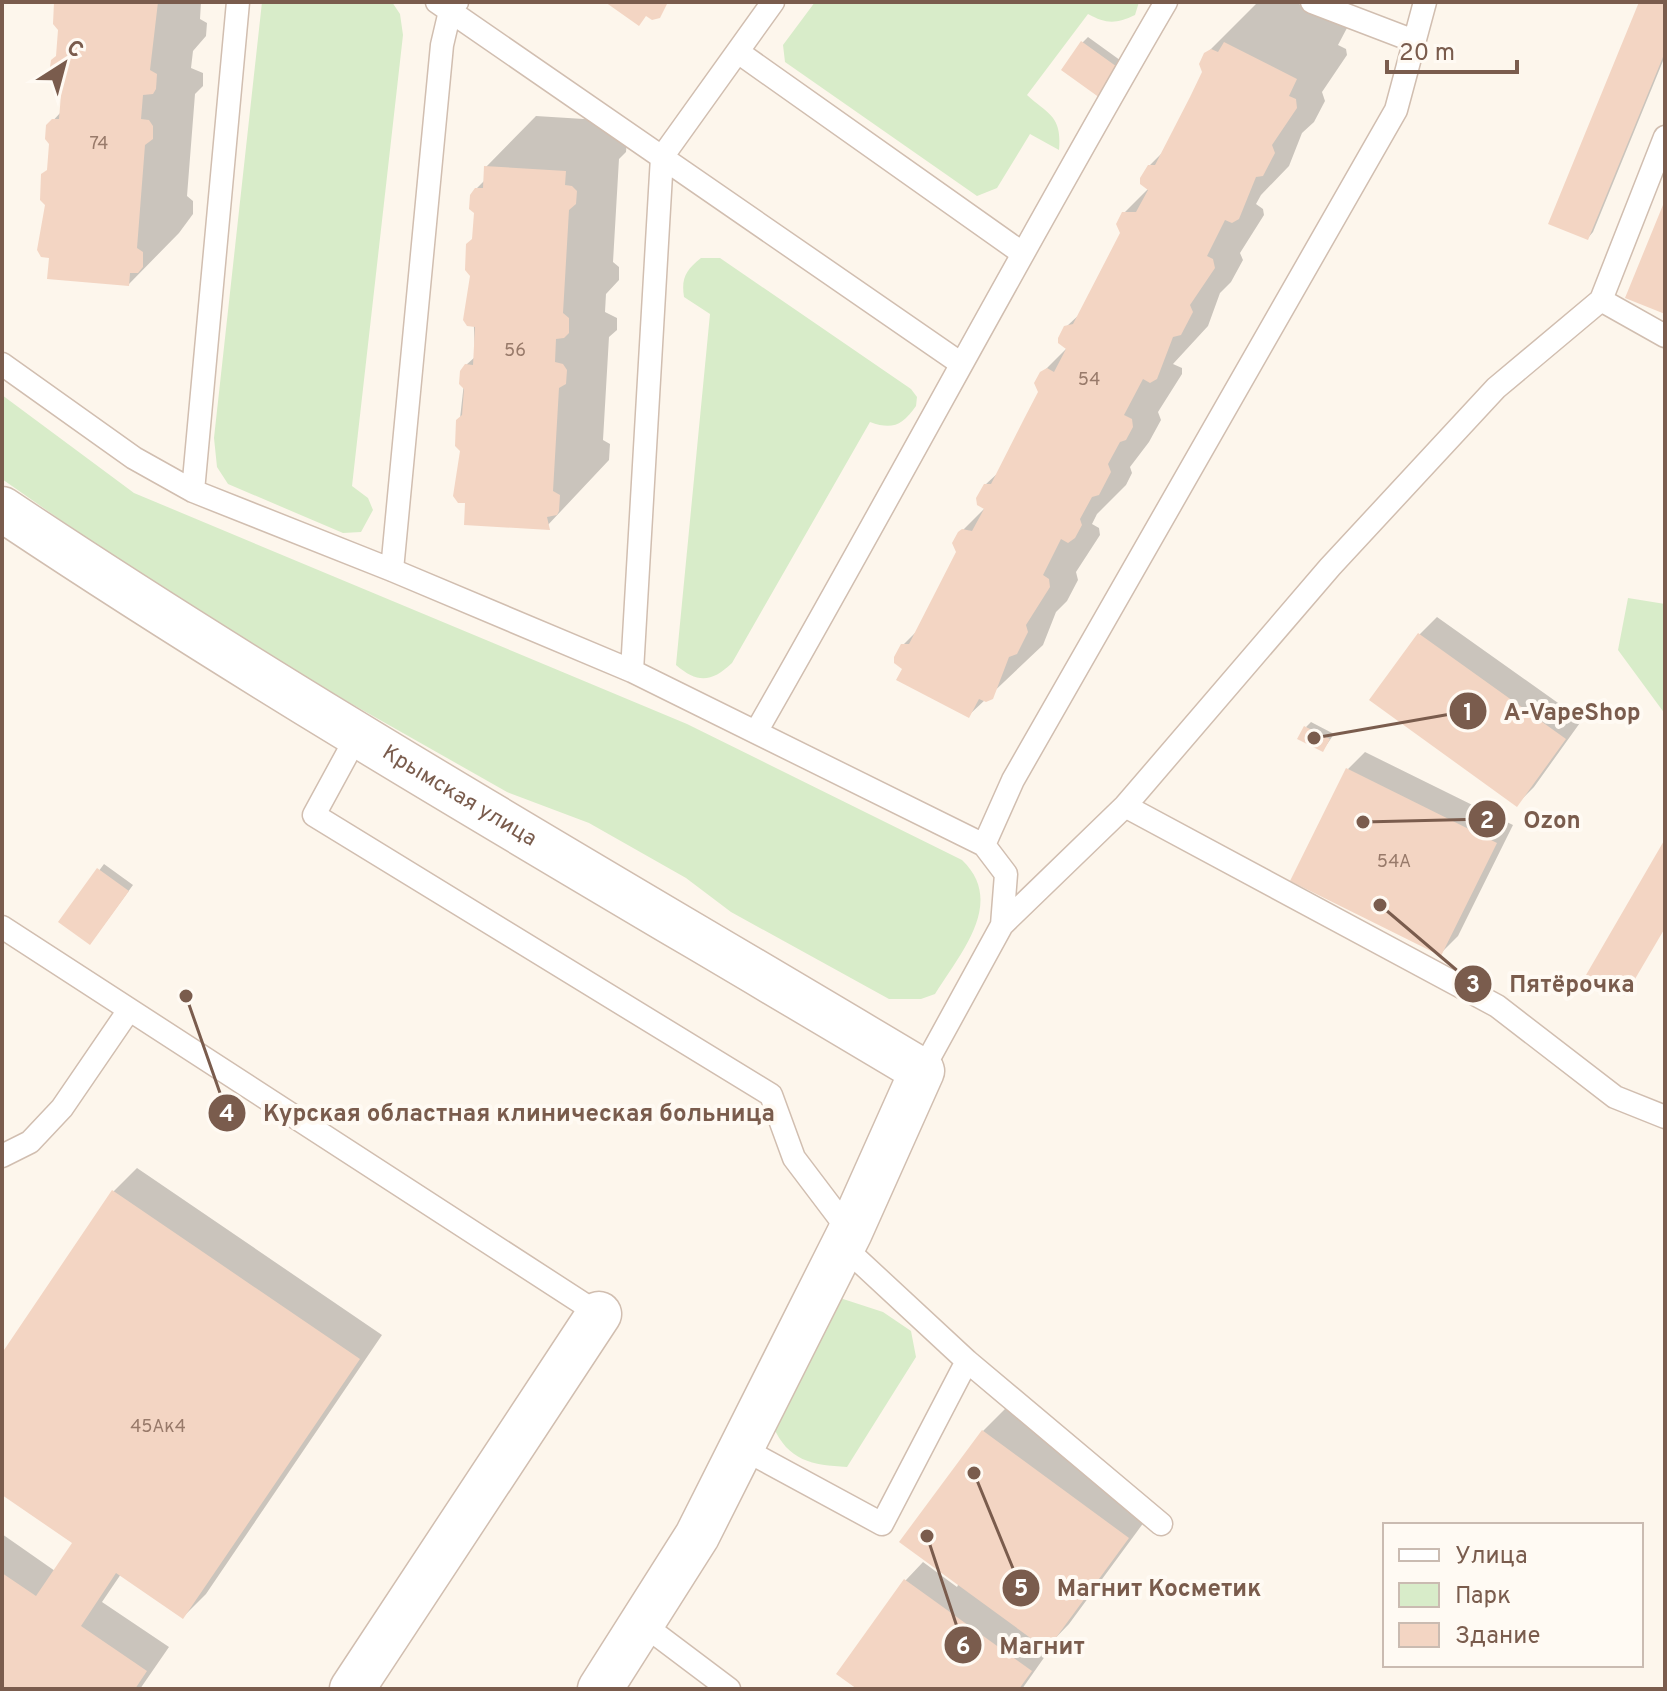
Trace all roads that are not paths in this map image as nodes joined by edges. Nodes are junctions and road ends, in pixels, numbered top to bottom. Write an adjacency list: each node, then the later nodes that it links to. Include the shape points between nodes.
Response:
1 (238, 2): 16 (lane)
2 (773, 2): 8 (lane)
3 (1166, 2): 11 (lane)
4 (1312, 2): 7 (lane)
5 (1425, 2): 7 (lane)
6 (448, 5): 10 (lane); 18 (lane)
7 (1414, 41): 23 (lane, via 1396,110 1013,780)
8 (738, 52): 10 (lane); 11 (lane)
9 (1665, 137): 12 (lane)
10 (662, 157): 14 (lane); 19 (lane)
11 (1022, 253): 14 (lane)
12 (1601, 300): 13 (lane); 22 (lane, via 1485,399 1330,567)
13 (1665, 336)
14 (960, 363): 20 (lane)
15 (2, 364): 16 (lane, via 134,458)
16 (193, 491): 18 (lane)
17 (2, 509): 21 (street, Крымская улица)
18 (392, 570): 19 (lane)
19 (632, 671): 20 (lane)
20 (756, 732): 23 (lane)
21 (357, 736): 27 (street, Крымская улица); 30 (lane, via 314,815 771,1095 794,1158)
22 (1125, 806): 24 (lane); 28 (lane, via 1497,1006 1615,1097)
23 (984, 845): 24 (lane, via 1006,874)
24 (1002, 925): 27 (lane)
25 (2, 927): 26 (lane)
26 (129, 1010): 29 (lane, via 62,1108 30,1142); 31 (lane)
27 (922, 1071): 30 (street)
28 (1665, 1117)
29 (2, 1156)
30 (847, 1239): 32 (lane); 33 (street)
31 (599, 1314): 36 (street)
32 (967, 1361): 33 (lane, via 882,1524); 34 (lane)
33 (740, 1447): 35 (street, via 697,1536)
34 (1161, 1524)
35 (644, 1625): 37 (street); 38 (lane)
36 (352, 1689)
37 (600, 1689)
38 (729, 1689)

